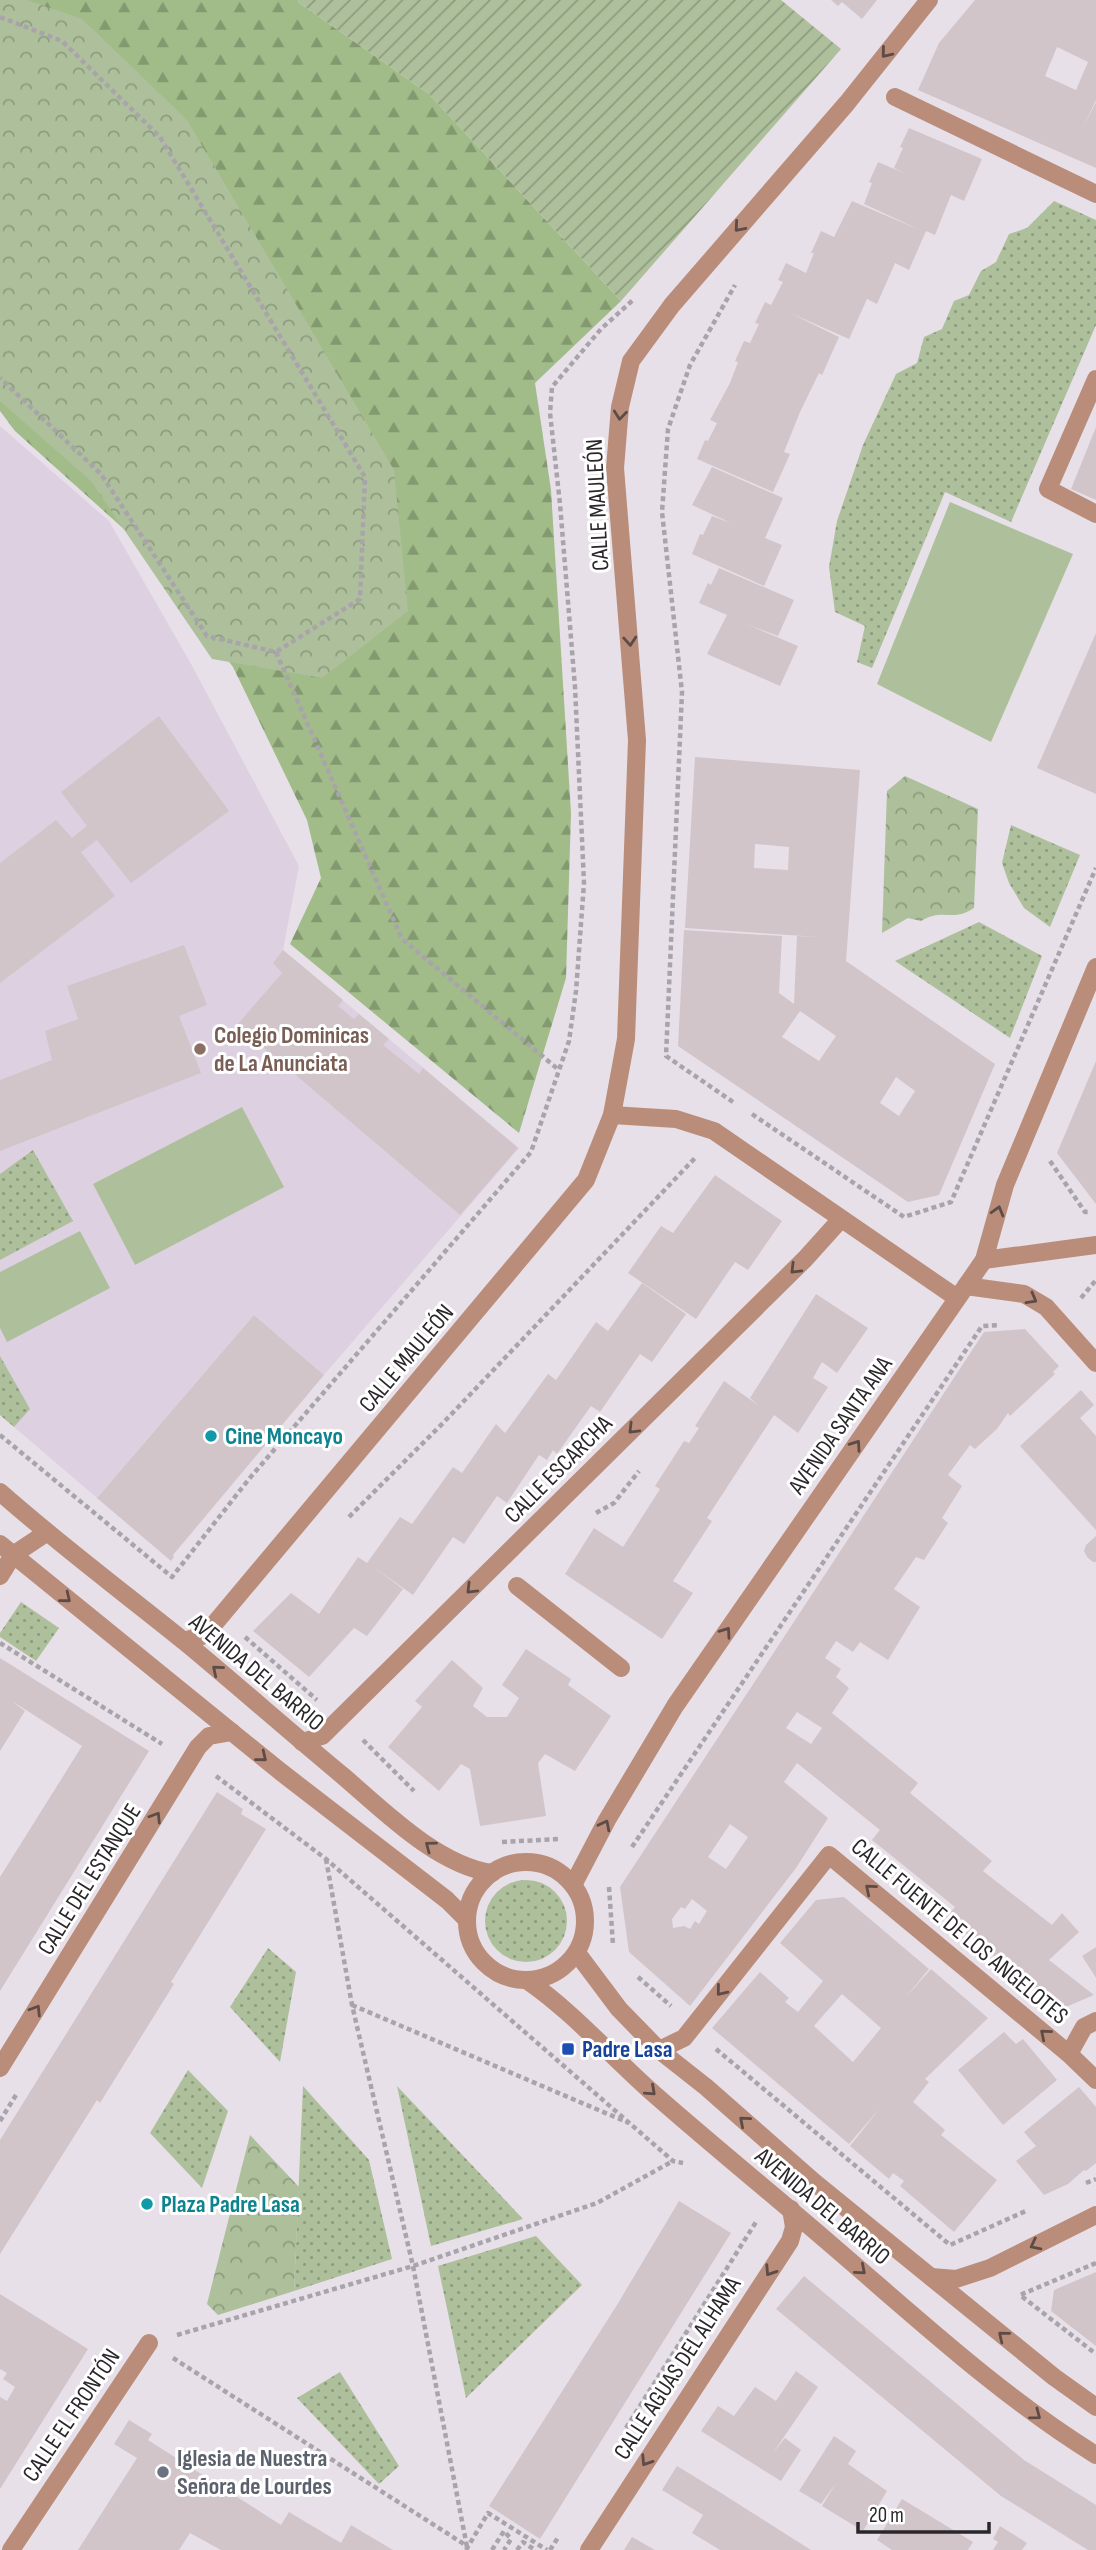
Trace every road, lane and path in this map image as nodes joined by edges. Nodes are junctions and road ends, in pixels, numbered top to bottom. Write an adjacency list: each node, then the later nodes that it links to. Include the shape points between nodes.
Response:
1 (929, 0): 16 (street, CALLE MAULEÓN, one-way to 16, via 847,103 671,305 631,361 620,407 615,468 637,740 626,1039)
2 (0, 17): 10 (path, via 62,41 160,137 365,477 359,599)
3 (895, 97): 4 (street)
4 (1096, 194)
5 (743, 276): 14 (path, via 690,365 672,416 662,512 682,692 666,1056)
6 (640, 293): 13 (path, via 601,329 552,387 550,413 575,687 584,883 576,991 569,1041)
7 (0, 378): 10 (path, via 101,474 206,636)
8 (1096, 379): 9 (street, via 1048,489)
9 (1096, 514)
10 (276, 652): 13 (path, via 402,939)
11 (1096, 868): 15 (path, via 951,1202 904,1217)
12 (1096, 967): 22 (street, AVENIDA SANTA ANA, one-way to 12, via 1005,1185)
13 (559, 1070): 26 (path, via 530,1152 249,1479 172,1577)
14 (734, 1102)
15 (745, 1110)
16 (612, 1115): 20 (street, via 676,1119 714,1131); 36 (street, CALLE MAULEÓN, via 586,1180 568,1204 205,1635)
17 (699, 1153): 30 (path)
18 (1046, 1156): 19 (path, via 1085,1212)
19 (1096, 1211)
20 (841, 1219): 23 (street); 42 (street, CALLE ESCARCHA, one-way to 42, via 806,1259 322,1737)
21 (1096, 1245): 22 (street)
22 (984, 1260): 23 (street, AVENIDA SANTA ANA)
23 (962, 1292): 25 (street, one-way to 25, via 1024,1294 1046,1307); 52 (street, AVENIDA SANTA ANA, one-way to 23, via 675,1706)
24 (1005, 1325): 48 (path, via 982,1326)
25 (1096, 1363)
26 (0, 1435)
27 (640, 1471): 29 (path, via 614,1503)
28 (0, 1492): 31 (street, AVENIDA DEL BARRIO)
29 (591, 1516)
30 (347, 1519)
31 (46, 1533): 32 (street); 36 (street, AVENIDA DEL BARRIO)
32 (7, 1550): 33 (street); 41 (street, one-way to 41)
33 (0, 1576)
34 (517, 1586): 38 (street)
35 (236, 1630): 39 (path)
36 (184, 1642): 42 (street, AVENIDA DEL BARRIO, one-way to 36)
37 (0, 1643): 43 (path)
38 (621, 1668)
39 (318, 1701)
40 (369, 1728): 45 (path, via 361,1738)
41 (232, 1732): 53 (street, one-way to 53); 64 (street, CALLE DEL ESTANQUE, one-way to 41, via 198,1747 209,1737)
42 (302, 1742): 50 (street, AVENIDA DEL BARRIO, one-way to 42, via 473,1870 441,1853)
43 (166, 1746)
44 (214, 1774): 49 (path)
45 (420, 1797)
46 (566, 1828): 47 (path, via 559,1839)
47 (492, 1842)
48 (631, 1849)
49 (326, 1859): 58 (path); 68 (path)
50 (492, 1873): 52 (street, via 526,1862 560,1872); 53 (street, via 479,1885)
51 (609, 1882): 55 (path)
52 (573, 1885): 54 (street, via 586,1918)
53 (467, 1920): 57 (street, via 478,1956 491,1970)
54 (577, 1954): 57 (street, via 547,1977); 62 (street, AVENIDA DEL BARRIO, via 619,2009)
55 (613, 1956)
56 (634, 1973): 59 (path)
57 (528, 1980): 74 (street, AVENIDA DEL BARRIO, one-way to 74)
58 (352, 2005): 68 (path); 78 (path)
59 (675, 2009)
60 (1096, 2021): 63 (street, via 1084,2026)
61 (712, 2046): 73 (path, via 950,2245)
62 (659, 2050): 63 (street, CALLE FUENTE DE LOS ANGELOTES, one-way to 62, via 830,1855 684,2038); 79 (street, AVENIDA DEL BARRIO, one-way to 62)
63 (1069, 2054): 65 (street, CALLE FUENTE DE LOS ANGELOTES)
64 (0, 2068)
65 (1096, 2080)
66 (21, 2086): 67 (path)
67 (0, 2121)
68 (634, 2125): 69 (path)
69 (673, 2161): 70 (path); 78 (path, via 597,2203)
70 (695, 2165)
71 (1096, 2179): 72 (path)
72 (1083, 2184)
73 (1033, 2208)
74 (791, 2209): 84 (street, AVENIDA DEL BARRIO, one-way to 84, via 1010,2395); 93 (street, CALLE AGUAS DEL ALHAMA, one-way to 93, via 790,2241)
75 (763, 2211): 83 (path)
76 (1096, 2215): 79 (street, one-way to 79, via 990,2268 956,2279)
77 (1096, 2263): 81 (path, via 1020,2295)
78 (413, 2266): 80 (path); 86 (path)
79 (931, 2277): 82 (street, AVENIDA DEL BARRIO, one-way to 79)
80 (149, 2343): 86 (path); 87 (street, CALLE EL FRONTÓN)
81 (1096, 2354)
82 (1096, 2407)
83 (625, 2430)
84 (1096, 2455)
85 (559, 2535): 92 (path)
86 (467, 2548): 92 (path, via 488,2513)
87 (10, 2550)
88 (492, 2550): 89 (path, via 504,2531 511,2539)
89 (504, 2550)
90 (517, 2550): 91 (path, via 523,2542)
91 (535, 2550)
92 (548, 2550)
93 (589, 2550)

